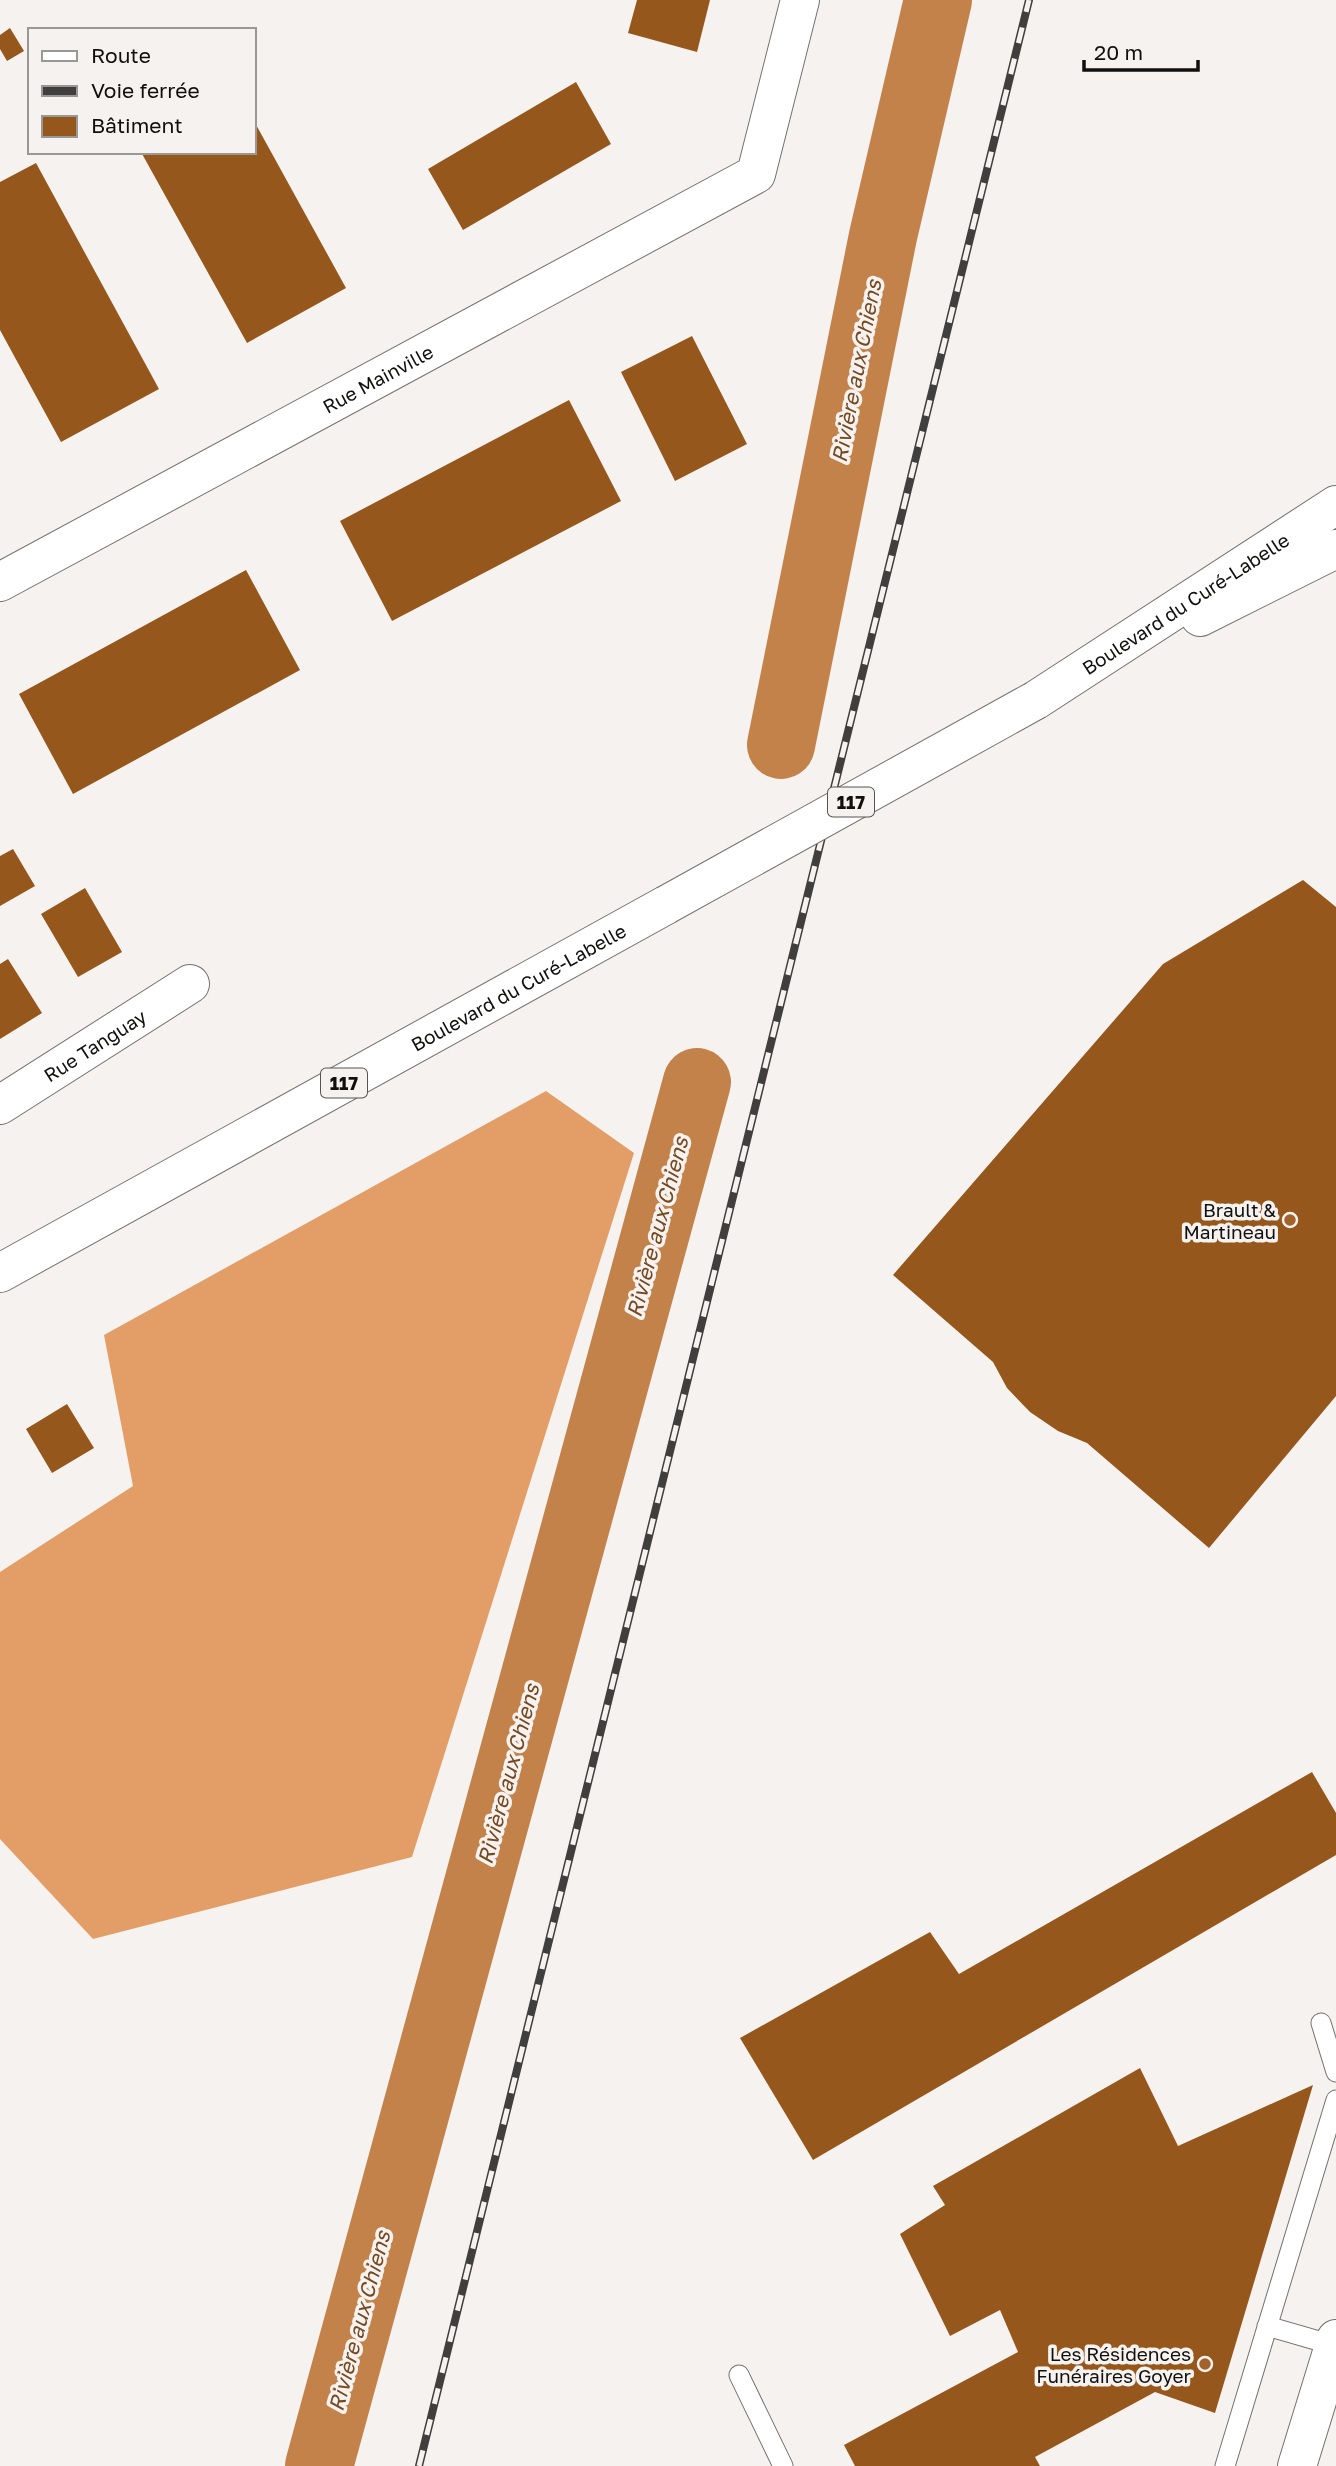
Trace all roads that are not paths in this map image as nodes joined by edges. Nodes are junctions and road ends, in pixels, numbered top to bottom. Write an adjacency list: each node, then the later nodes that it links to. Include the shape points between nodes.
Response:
1 (800, 0): 4 (main road, Rue Mainville, via 756,174)
2 (1336, 505): 5 (main road, Boulevard du Curé-Labelle / 117)
3 (1336, 549): 5 (main road, Boulevard du Curé-Labelle / 117)
4 (0, 582)
5 (1036, 700): 8 (main road, Boulevard du Curé-Labelle / 117, bridge)
6 (190, 984): 7 (main road, Rue Tanguay)
7 (0, 1105)
8 (0, 1273)
9 (1321, 2023): 10 (lane)
10 (1336, 2072)
11 (1335, 2103): 12 (lane)
12 (1267, 2326): 13 (lane); 16 (lane)
13 (1335, 2344): 17 (main road)
14 (739, 2375): 15 (lane)
15 (783, 2466)
16 (1225, 2466)
17 (1297, 2466)

